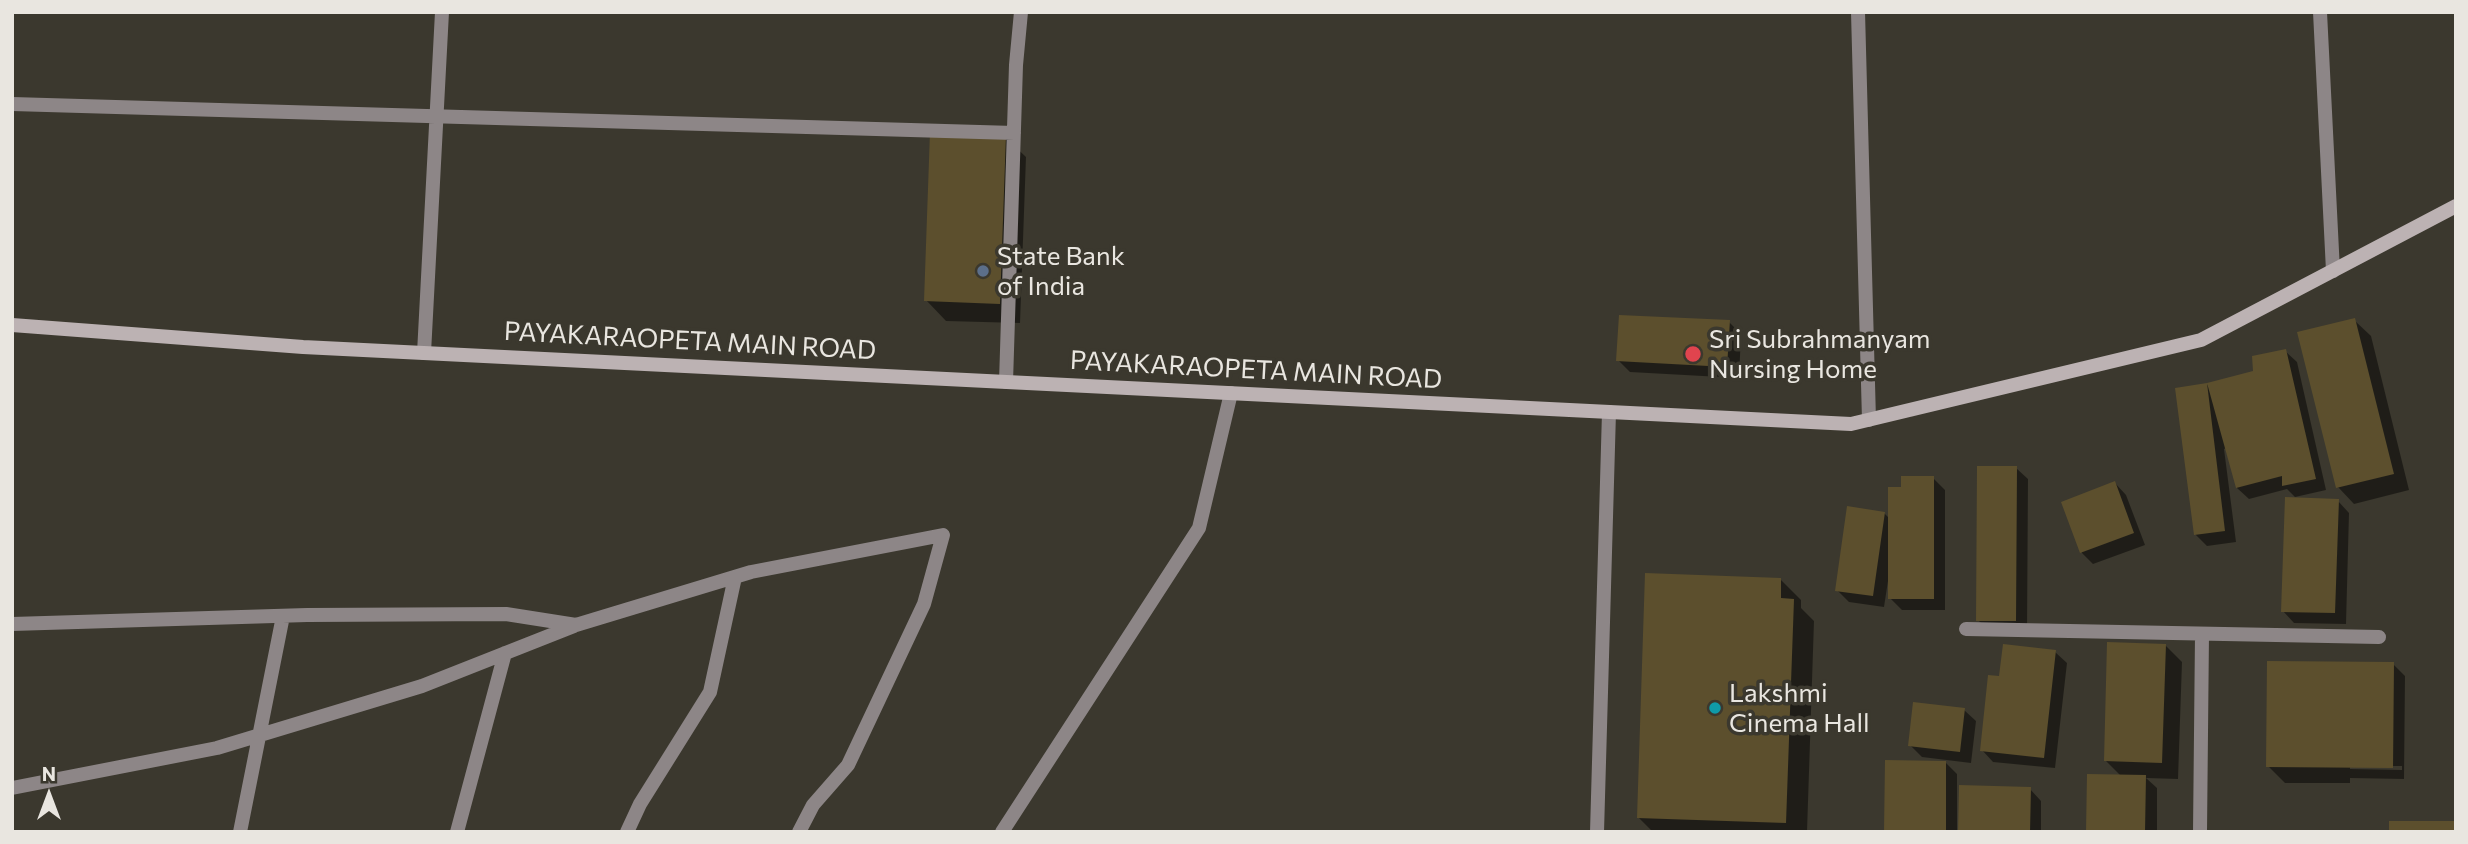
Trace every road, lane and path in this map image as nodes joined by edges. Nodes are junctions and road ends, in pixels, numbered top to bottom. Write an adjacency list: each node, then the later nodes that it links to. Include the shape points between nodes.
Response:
1 (442, 12): 6 (street)
2 (1021, 12): 7 (street)
3 (1858, 12): 15 (street)
4 (2320, 12): 9 (street)
5 (12, 104): 6 (street)
6 (437, 116): 7 (street); 11 (street)
7 (1014, 133): 12 (street)
8 (2456, 206): 9 (street, PAYAKARAOPETA MAIN ROAD)
9 (2333, 271): 15 (street, PAYAKARAOPETA MAIN ROAD, via 2201,340)
10 (12, 325): 11 (street, PAYAKARAOPETA MAIN ROAD)
11 (424, 352): 12 (street, PAYAKARAOPETA MAIN ROAD)
12 (1006, 382): 13 (street, PAYAKARAOPETA MAIN ROAD)
13 (1231, 393): 14 (street, PAYAKARAOPETA MAIN ROAD); 30 (street, via 1199,528)
14 (1609, 412): 15 (street, PAYAKARAOPETA MAIN ROAD, via 1850,424); 31 (street)
15 (1869, 419)
16 (735, 577): 19 (street); 28 (street, via 710,692); 29 (street, via 943,536 924,604 848,765 813,805)
17 (283, 616): 18 (street); 19 (street, via 506,614); 24 (street)
18 (12, 624)
19 (576, 625): 23 (street)
20 (1966, 629): 21 (street)
21 (2202, 634): 22 (street); 32 (street)
22 (2379, 637)
23 (505, 653): 24 (street, via 422,685); 27 (street)
24 (260, 735): 25 (street, via 217,748); 26 (street)
25 (12, 788)
26 (240, 832)
27 (457, 832)
28 (626, 832)
29 (799, 832)
30 (1002, 832)
31 (1597, 832)
32 (2200, 832)

